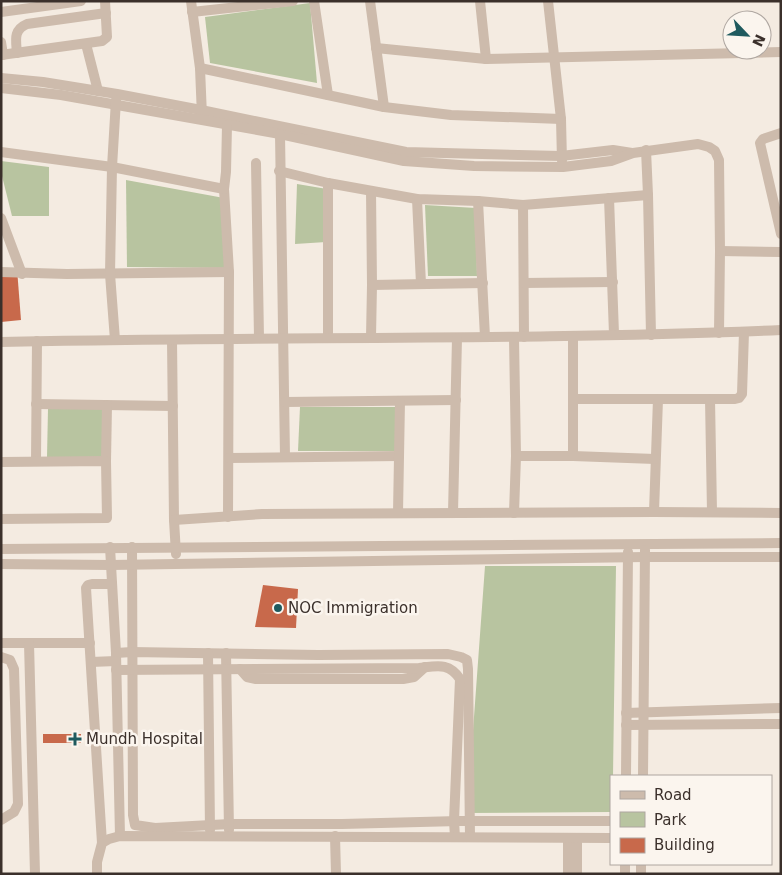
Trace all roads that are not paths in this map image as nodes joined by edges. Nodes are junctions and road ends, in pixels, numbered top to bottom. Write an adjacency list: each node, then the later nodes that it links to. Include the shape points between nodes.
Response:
1 (81, 1): 9 (street)
2 (105, 1): 10 (street)
3 (293, 1): 8 (street)
4 (314, 1): 24 (street)
5 (370, 1): 13 (street)
6 (480, 1): 18 (street)
7 (548, 1): 17 (street)
8 (192, 6): 19 (street)
9 (1, 12)
10 (106, 13): 12 (street, via 105,40); 15 (street, via 20,27 16,35)
11 (1, 42): 16 (street)
12 (86, 44): 15 (street); 22 (street)
13 (376, 48): 18 (street); 26 (street)
14 (781, 52): 17 (street)
15 (17, 53): 16 (street)
16 (2, 55)
17 (555, 57): 18 (street); 28 (street)
18 (486, 59)
19 (200, 68): 24 (street); 27 (street)
20 (1, 78): 22 (street)
21 (1, 88): 25 (street)
22 (98, 91): 23 (street)
23 (117, 94): 25 (street); 27 (street)
24 (328, 95): 26 (street)
25 (115, 106): 27 (street); 37 (street)
26 (384, 107): 28 (street, via 451,115)
27 (201, 115): 29 (street); 35 (street, via 406,152)
28 (561, 119): 35 (street)
29 (227, 125): 31 (street); 41 (street)
30 (781, 133): 49 (street, via 760,143)
31 (280, 134): 38 (street, via 404,161); 39 (street)
32 (646, 150): 34 (street); 43 (street); 50 (street, via 698,144 715,151 718,160)
33 (1, 152): 37 (street)
34 (632, 153): 35 (street, via 613,150); 38 (street, via 611,161)
35 (561, 156): 38 (street)
36 (256, 163): 69 (street)
37 (112, 167): 41 (street); 55 (street)
38 (562, 167)
39 (280, 171): 40 (street); 70 (street)
40 (328, 183): 42 (street); 71 (street)
41 (224, 189): 53 (street)
42 (371, 192): 45 (street); 60 (street)
43 (648, 195): 44 (street); 65 (street)
44 (609, 198): 47 (street); 57 (street)
45 (417, 199): 46 (street); 59 (street)
46 (478, 201): 47 (street); 58 (street)
47 (523, 205): 56 (street)
48 (1, 218): 54 (street)
49 (781, 234)
50 (720, 251): 51 (street); 63 (street)
51 (781, 252)
52 (1, 272): 54 (street)
53 (229, 272): 55 (street); 74 (street)
54 (22, 274): 55 (street)
55 (110, 274): 75 (street)
56 (524, 282): 57 (street); 68 (street)
57 (613, 282): 64 (street)
58 (483, 283): 59 (street); 67 (street)
59 (421, 284): 60 (street)
60 (372, 285): 72 (street)
61 (781, 330): 62 (street)
62 (744, 332): 63 (street); 81 (street, via 741,396)
63 (719, 333): 65 (street)
64 (614, 334): 65 (street); 66 (street)
65 (651, 335)
66 (573, 336): 68 (street); 79 (street)
67 (485, 337): 68 (street); 73 (street)
68 (519, 337): 89 (street)
69 (258, 338): 70 (street); 74 (street)
70 (282, 338): 71 (street); 84 (street)
71 (328, 338): 72 (street)
72 (371, 338): 73 (street)
73 (457, 338): 82 (street)
74 (228, 339): 76 (street); 92 (street)
75 (115, 340): 76 (street); 77 (street)
76 (172, 340): 87 (street)
77 (37, 341): 78 (street); 85 (street)
78 (1, 342)
79 (574, 399): 80 (street); 90 (street)
80 (658, 399): 81 (street); 93 (street)
81 (710, 399): 98 (street)
82 (456, 400): 83 (street); 100 (street)
83 (400, 401): 84 (street); 88 (street)
84 (285, 402): 91 (street)
85 (36, 404): 86 (street); 94 (street)
86 (106, 405): 87 (street); 95 (street)
87 (173, 406): 105 (street)
88 (399, 456): 91 (street); 99 (street)
89 (516, 456): 90 (street); 101 (street)
90 (573, 456): 93 (street)
91 (285, 457): 92 (street)
92 (229, 458): 103 (street)
93 (655, 459): 97 (street)
94 (36, 461): 95 (street); 96 (street)
95 (106, 461): 104 (street, via 107,518)
96 (1, 462)
97 (654, 512): 98 (street); 101 (street)
98 (712, 512): 102 (street)
99 (398, 513): 100 (street); 103 (street)
100 (453, 513): 101 (street)
101 (514, 513)
102 (781, 513)
103 (228, 517): 105 (street)
104 (1, 519)
105 (174, 520): 112 (street)
106 (628, 543): 108 (street); 112 (street); 113 (street)
107 (781, 543): 108 (street)
108 (645, 544): 114 (street)
109 (110, 547): 110 (street); 111 (street); 119 (street)
110 (132, 547): 112 (street); 118 (street)
111 (1, 549)
112 (176, 549): 116 (street)
113 (628, 557): 114 (street); 116 (street); 122 (street)
114 (645, 557): 115 (street); 121 (street)
115 (781, 557)
116 (176, 563): 118 (street)
117 (1, 564): 119 (street)
118 (132, 564): 119 (street); 126 (street)
119 (110, 565): 120 (street)
120 (112, 584): 124 (street, via 92,584 86,588); 131 (street)
121 (645, 604): 122 (street); 140 (street)
122 (627, 607): 139 (street)
123 (29, 643): 124 (street); 125 (street); 162 (street)
124 (90, 643): 132 (street)
125 (1, 644)
126 (132, 652): 127 (street); 131 (street); 135 (street)
127 (208, 653): 128 (street); 133 (street)
128 (226, 654): 130 (street, via 448,654); 134 (street)
129 (1, 657): 147 (street, via 10,660 14,669 18,804 14,812)
130 (467, 660): 136 (street); 149 (street)
131 (116, 661): 132 (street); 135 (street); 154 (street)
132 (91, 662): 161 (street)
133 (207, 669): 134 (street); 135 (street); 153 (street)
134 (225, 669): 136 (street, via 446,666); 151 (street)
135 (132, 670): 152 (street)
136 (454, 670): 148 (street, via 460,678)
137 (781, 708): 138 (street)
138 (722, 710): 140 (street); 144 (street)
139 (626, 713): 140 (street); 142 (street)
140 (643, 713): 143 (street)
141 (781, 724): 144 (street)
142 (626, 725): 143 (street); 145 (street)
143 (644, 725): 144 (street); 146 (street)
144 (724, 725)
145 (626, 775)
146 (643, 775)
147 (1, 820)
148 (454, 821): 149 (street); 151 (street); 157 (street)
149 (469, 821): 150 (street); 158 (street)
150 (610, 822)
151 (230, 824): 153 (street); 155 (street)
152 (135, 825): 153 (street); 154 (street)
153 (210, 831): 154 (street); 155 (street)
154 (120, 836): 161 (street)
155 (229, 836): 156 (street)
156 (335, 836): 157 (street); 164 (street)
157 (455, 837): 158 (street)
158 (470, 837): 159 (street)
159 (572, 838): 160 (street); 165 (street); 166 (street)
160 (610, 838)
161 (102, 844): 163 (street)
162 (35, 874)
163 (97, 874)
164 (336, 874)
165 (568, 874)
166 (577, 874)

